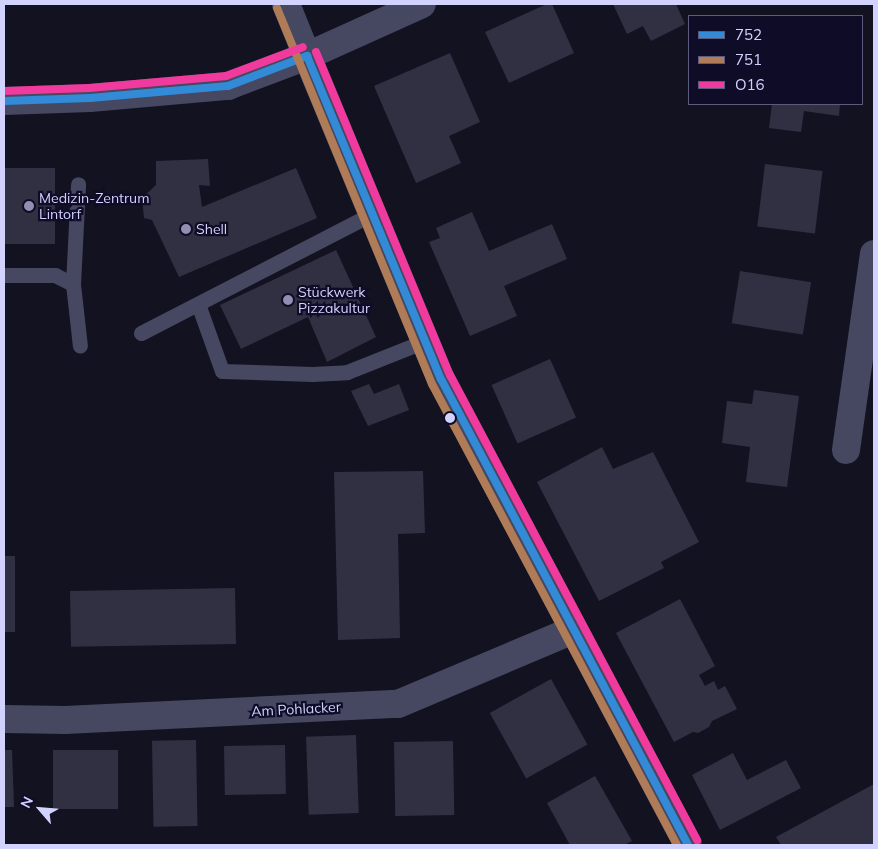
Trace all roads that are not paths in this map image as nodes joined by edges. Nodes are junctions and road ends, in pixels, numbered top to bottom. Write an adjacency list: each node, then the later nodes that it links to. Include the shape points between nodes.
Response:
1 (286, 4): 3 (street)
2 (422, 4): 3 (street)
3 (307, 56): 4 (street, via 228,86 90,98); 6 (street)
4 (4, 101)
5 (78, 184): 9 (lane)
6 (372, 214): 10 (lane); 12 (street)
7 (874, 254): 14 (street)
8 (4, 275): 9 (lane, via 55,275)
9 (73, 284): 13 (lane)
10 (198, 304): 11 (lane); 12 (lane, via 222,371 348,372)
11 (141, 333)
12 (425, 341): 15 (street, via 459,414)
13 (80, 346)
14 (846, 450)
15 (573, 630): 16 (street, Am Pohlacker, via 398,704 65,720); 17 (street)
16 (4, 719)
17 (688, 845)

